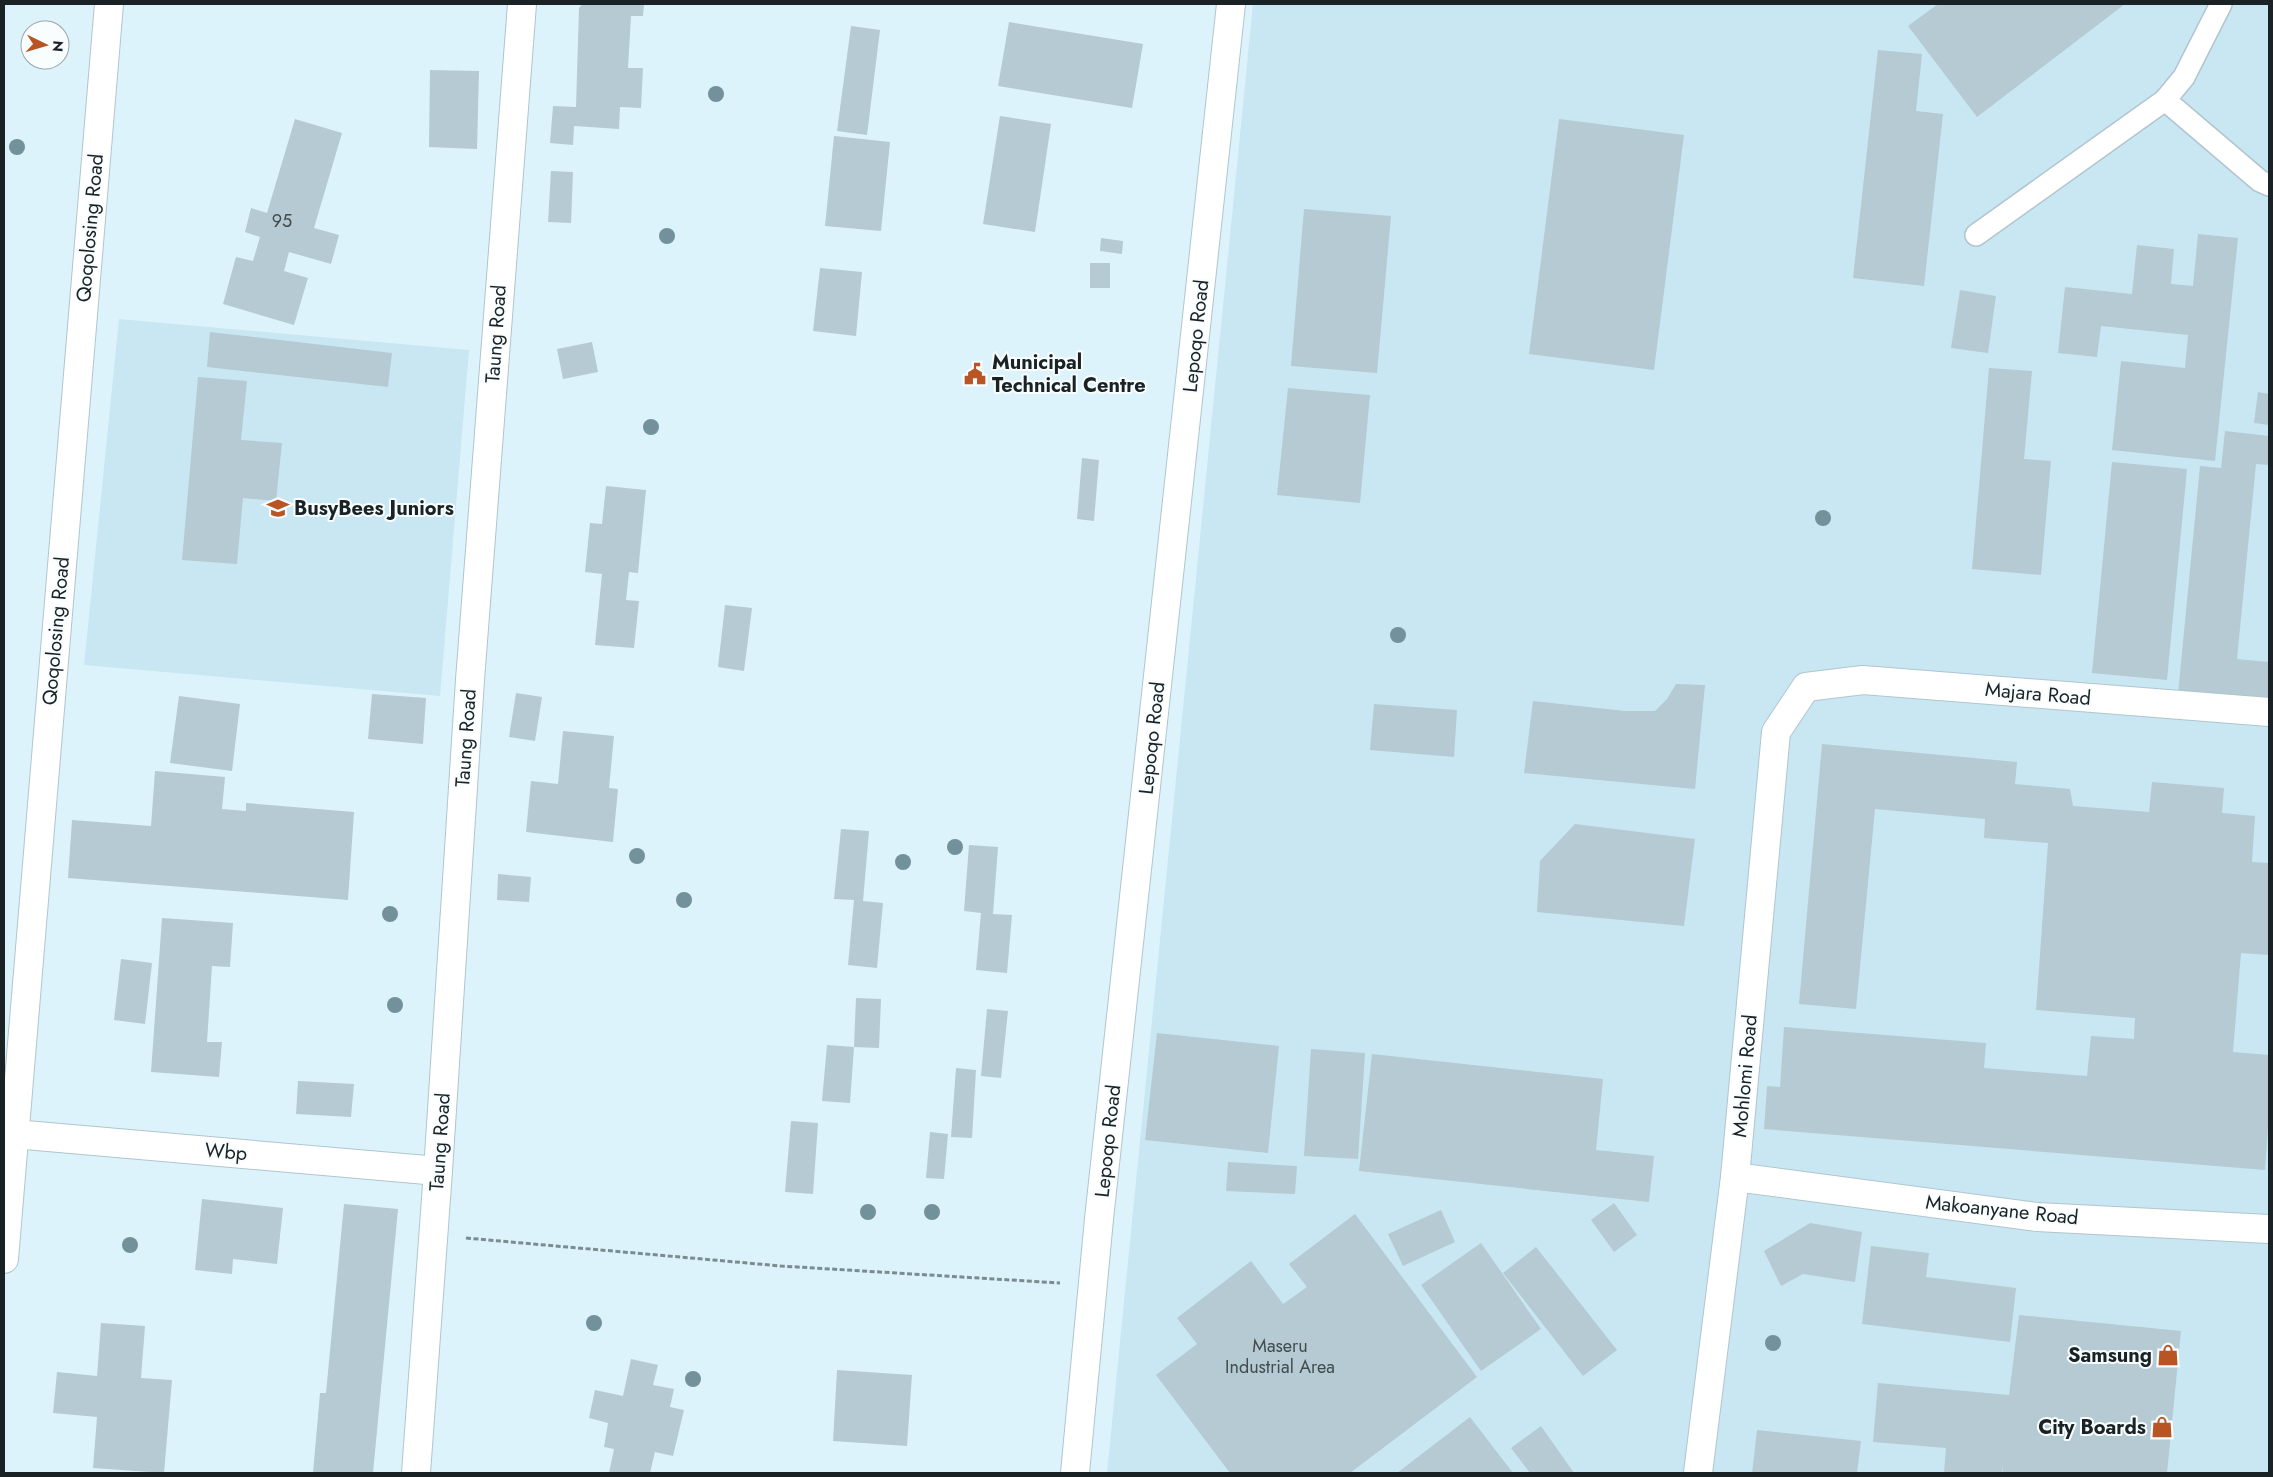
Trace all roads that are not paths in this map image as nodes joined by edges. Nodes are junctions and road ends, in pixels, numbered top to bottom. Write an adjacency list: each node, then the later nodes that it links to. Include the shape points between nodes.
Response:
1 (109, 4): 10 (street, Qoqolosing Road)
2 (522, 4): 11 (street, Taung Road, via 470,680)
3 (1231, 4): 16 (street, Lepoqo Road)
4 (2221, 4): 5 (lane, via 2184,77)
5 (2164, 100): 6 (lane, via 2260,181); 7 (lane)
6 (2269, 185)
7 (1976, 235)
8 (1806, 687): 9 (street, Majara Road, via 1863,680); 12 (street, Mohlomi Road, via 1776,732)
9 (2269, 712)
10 (14, 1134): 11 (street, Wbp); 14 (street, Qoqolosing Road)
11 (438, 1171): 15 (street, Taung Road)
12 (1735, 1177): 13 (street, Makoanyane Road, via 2037,1217); 17 (street, Mohlomi Road)
13 (2269, 1229)
14 (4, 1259)
15 (416, 1473)
16 (1075, 1473)
17 (1698, 1473)

